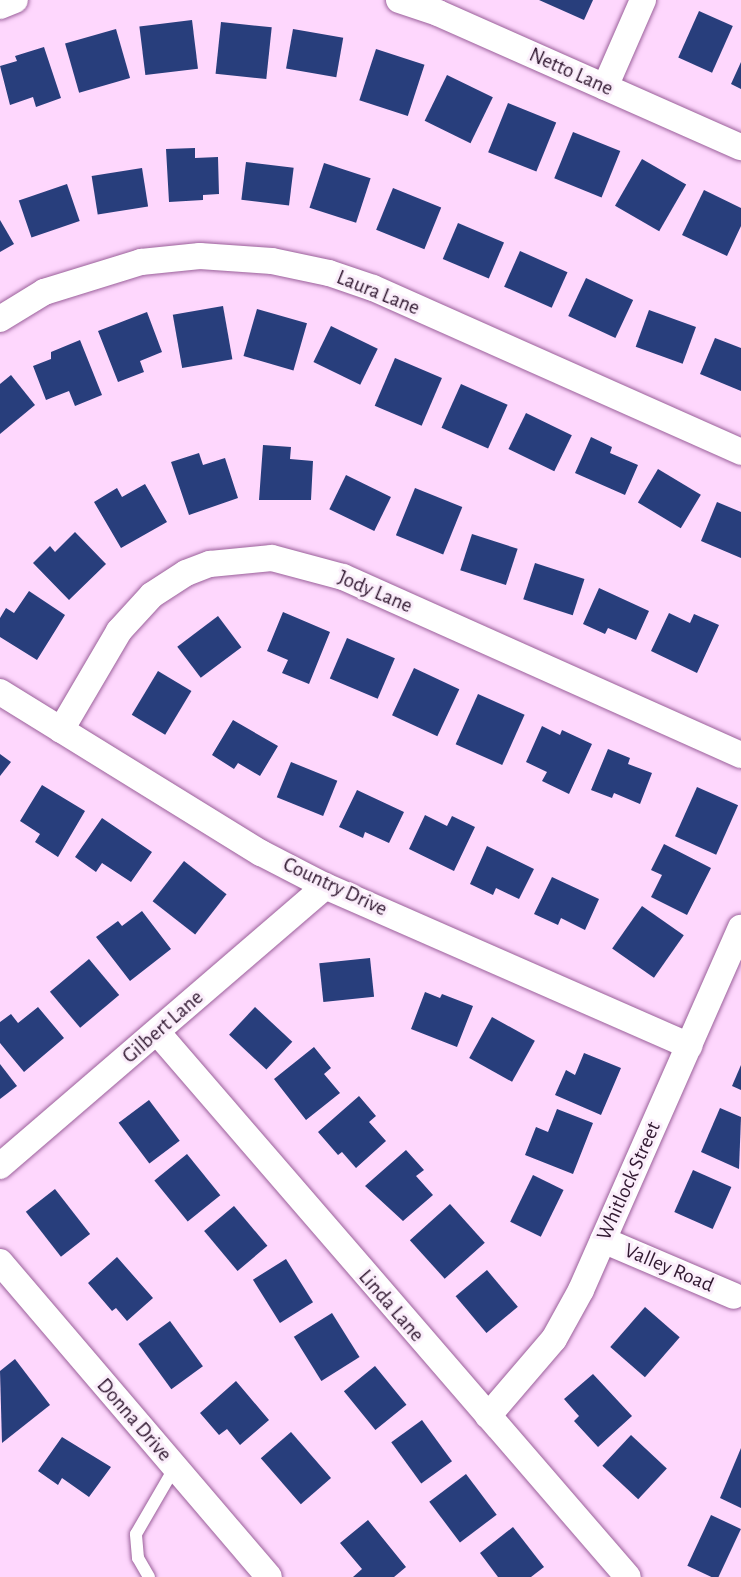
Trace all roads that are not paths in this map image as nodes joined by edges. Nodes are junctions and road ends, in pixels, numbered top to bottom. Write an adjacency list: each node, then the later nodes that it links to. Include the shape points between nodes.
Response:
1 (15, 0): 4 (street)
2 (399, 0): 5 (street, Netto Lane)
3 (644, 0): 5 (street)
4 (0, 6)
5 (605, 87): 6 (street, Netto Lane)
6 (741, 147)
7 (0, 319): 8 (street, Laura Lane, via 44,292 141,262 200,256 272,261 329,273 373,288)
8 (741, 452)
9 (0, 692): 10 (street, Country Drive)
10 (61, 730): 11 (street, Jody Lane, via 119,631 152,595 186,573 210,564 272,558 343,577); 12 (street, Country Drive, via 261,853)
11 (741, 755)
12 (325, 886): 14 (street, Gilbert Lane); 15 (street, Country Drive)
13 (741, 928): 15 (street, Whitlock Street)
14 (157, 1032): 16 (street, Gilbert Lane); 20 (street, Linda Lane)
15 (688, 1046): 17 (street, Whitlock Street)
16 (0, 1166)
17 (603, 1240): 19 (street, Valley Road); 20 (street, Whitlock Street, via 554,1339)
18 (0, 1262): 21 (street, Donna Drive)
19 (734, 1296)
20 (488, 1416): 24 (street, Linda Lane)
21 (175, 1467): 22 (lane, via 136,1534 138,1557); 23 (street, Donna Drive)
22 (149, 1577)
23 (269, 1577)
24 (628, 1577)

